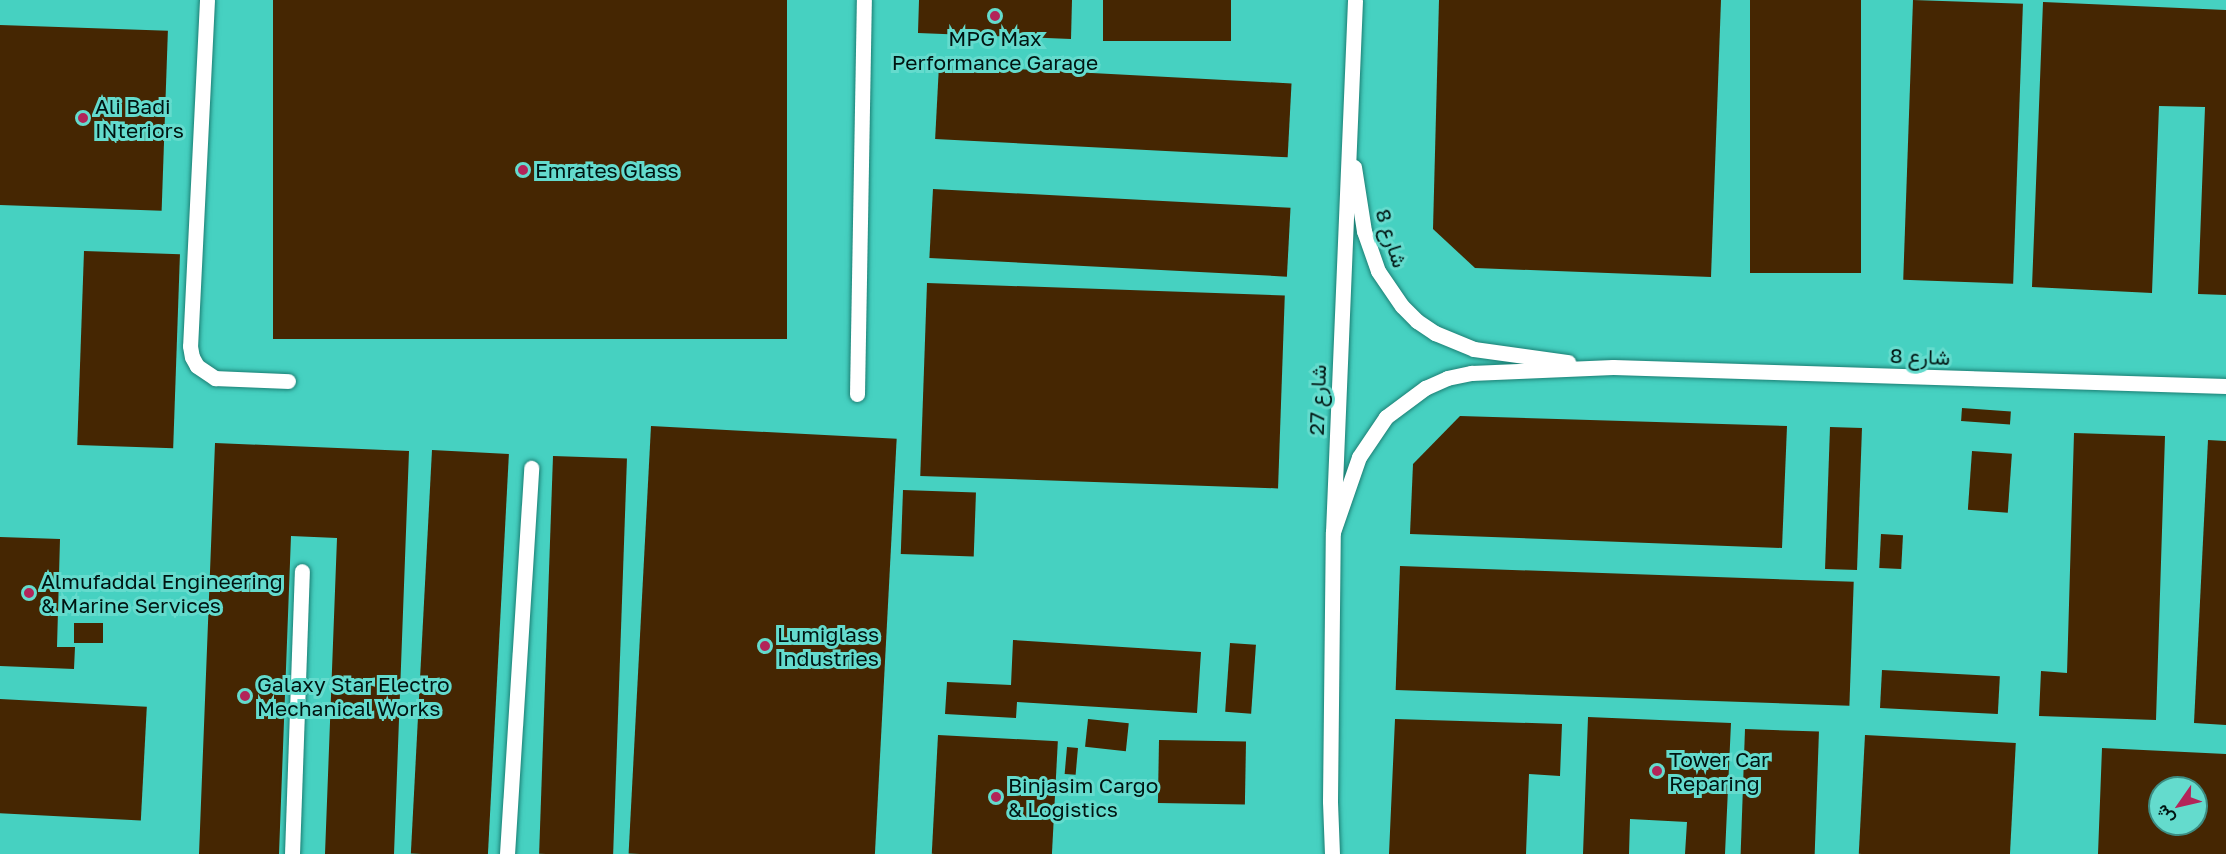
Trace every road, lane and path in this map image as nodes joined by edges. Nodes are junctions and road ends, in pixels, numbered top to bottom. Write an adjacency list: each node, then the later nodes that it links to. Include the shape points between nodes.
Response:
1 (207, 0): 6 (lane, via 192,357 197,366 215,378)
2 (864, 0): 8 (lane)
3 (1355, 0): 4 (lane, شارع 27)
4 (1348, 132): 5 (lane, شارع 8, via 1370,252 1389,290 1418,321 1435,333 1474,349); 10 (lane, شارع 27)
5 (1613, 368): 7 (lane, شارع 8); 10 (lane, شارع 8, via 1471,373 1425,388 1386,417 1371,436 1359,457)
6 (288, 381)
7 (2226, 386)
8 (857, 394)
9 (531, 468): 14 (lane)
10 (1333, 532): 12 (lane, شارع 27)
11 (302, 571): 13 (lane)
12 (1330, 801): 15 (lane, شارع 27); 16 (lane, شارع 27)
13 (292, 854)
14 (507, 854)
15 (1323, 854)
16 (1332, 854)

